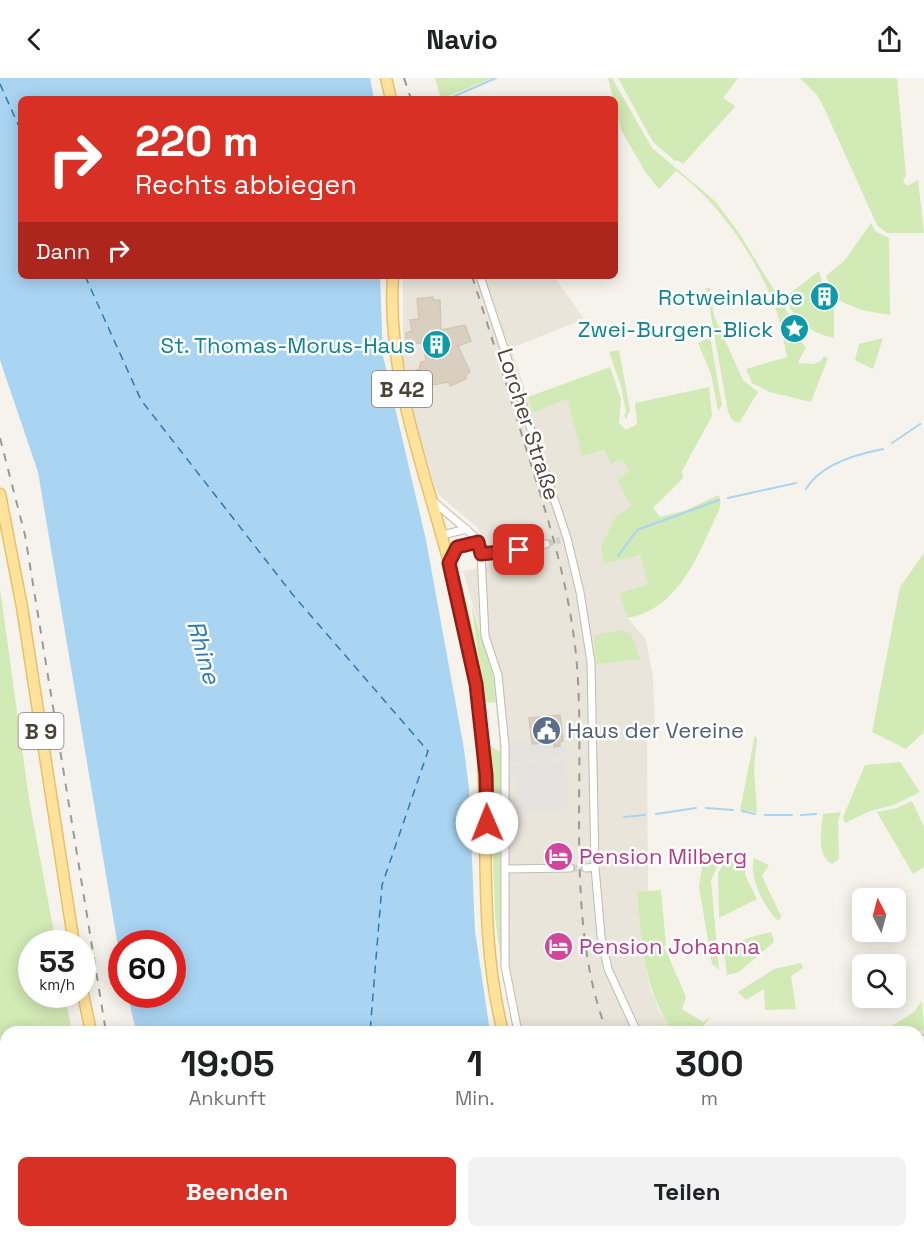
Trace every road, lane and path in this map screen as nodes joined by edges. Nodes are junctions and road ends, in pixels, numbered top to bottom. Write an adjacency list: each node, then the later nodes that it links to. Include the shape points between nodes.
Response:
1 (386, 78): 2 (main road)
2 (390, 96)
3 (393, 279): 6 (main road, B 42, via 393,334 404,403)
4 (481, 279): 13 (street, Lorcher Straße, via 585,616 591,662)
5 (0, 495): 17 (main road, B 9, via 20,597)
6 (431, 498): 7 (street); 8 (main road, B 42)
7 (466, 529): 8 (street); 9 (street)
8 (442, 535): 12 (main road, B 42)
9 (478, 542): 11 (street); 12 (street, via 457,547)
10 (546, 544): 11 (street)
11 (481, 554): 16 (street, via 485,636 498,675 505,746)
12 (449, 563): 20 (main road, B 42, via 476,684 486,775 489,950)
13 (596, 867): 15 (street); 22 (street, Lorcher Straße, via 605,960)
14 (570, 868): 16 (street)
15 (586, 868)
16 (506, 869): 21 (street, via 505,966)
17 (72, 930)
18 (86, 1008): 19 (main road)
19 (90, 1026)
20 (502, 1026)
21 (517, 1026)
22 (634, 1026)

